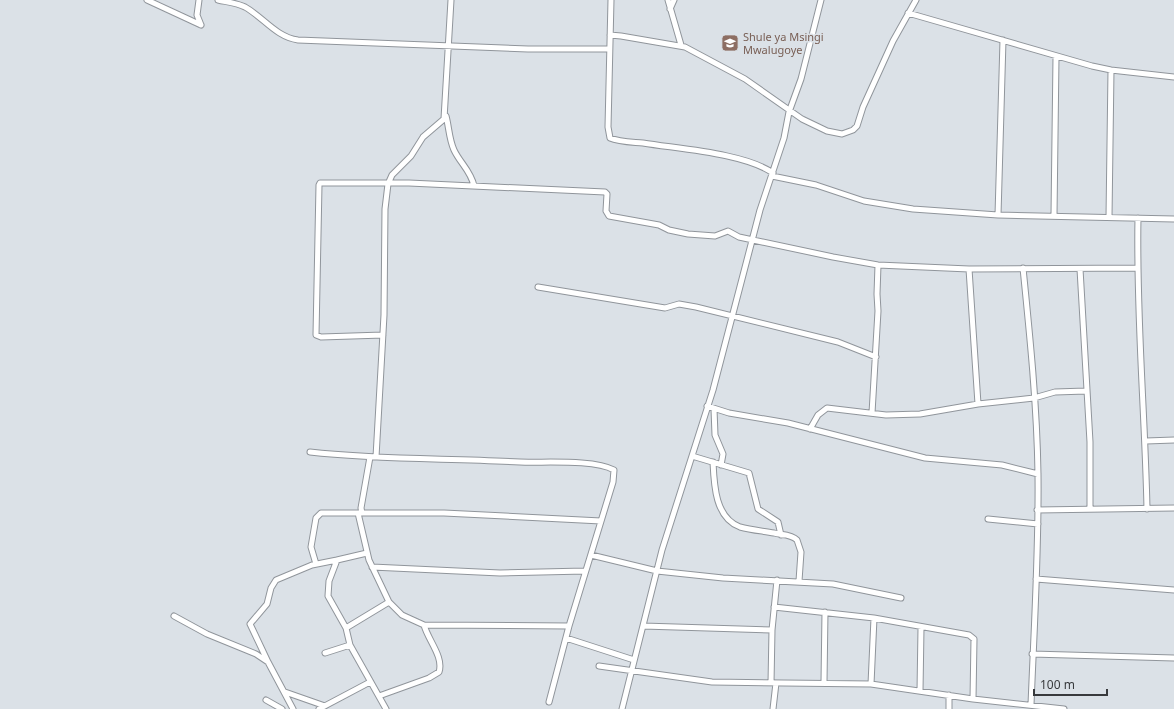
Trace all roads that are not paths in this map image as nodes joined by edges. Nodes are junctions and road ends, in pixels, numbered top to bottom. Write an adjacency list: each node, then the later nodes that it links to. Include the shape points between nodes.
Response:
1 (146, 0): 2 (street, via 201,25 197,15)
2 (199, 0)
3 (218, 0): 15 (street, via 243,6 269,26 293,39)
4 (451, 0): 15 (street)
5 (611, 0): 12 (street)
6 (668, 0): 10 (street)
7 (674, 0): 10 (street)
8 (821, 0): 20 (street, via 801,79)
9 (916, 0): 11 (street)
10 (670, 9): 14 (street)
11 (908, 13): 13 (street); 20 (street, via 854,130 835,134)
12 (610, 36): 14 (street); 16 (street)
13 (1003, 40): 17 (street); 25 (street)
14 (681, 45): 20 (street, via 745,79)
15 (447, 46): 16 (street); 21 (street)
16 (609, 49): 22 (street, via 610,138 747,161 758,164)
17 (1056, 56): 18 (street); 26 (street)
18 (1111, 70): 19 (street); 27 (street)
19 (1174, 78)
20 (789, 112): 22 (street, via 784,138)
21 (445, 113): 23 (street, via 443,121 422,137 411,156 392,175); 24 (street, via 451,142 458,159 471,175)
22 (772, 174): 25 (street, via 883,205); 30 (street)
23 (388, 184): 24 (street); 38 (street, via 385,208); 38 (street, via 322,182 318,185 316,336)
24 (474, 186): 30 (street, via 605,192 606,211 609,216 659,225 668,230 688,234 715,236 728,232)
25 (998, 215): 26 (street)
26 (1054, 216): 27 (street)
27 (1109, 217): 28 (street)
28 (1138, 218): 29 (street); 33 (street)
29 (1174, 220)
30 (752, 240): 31 (street); 37 (street)
31 (878, 265): 34 (street); 39 (street)
32 (1023, 268): 34 (street); 35 (street); 41 (street)
33 (1138, 268): 35 (street); 48 (street, via 1140,356)
34 (969, 269): 42 (street)
35 (1080, 269): 40 (street)
36 (538, 287): 37 (street, via 665,308 680,304)
37 (732, 317): 39 (street, via 838,342); 43 (street, via 714,390)
38 (383, 335): 51 (street)
39 (876, 357): 45 (street)
40 (1086, 391): 41 (street, via 1055,392); 55 (street, via 1090,442)
41 (1034, 398): 42 (street); 54 (street)
42 (978, 404): 45 (street, via 920,414)
43 (707, 406): 44 (street); 50 (street)
44 (714, 409): 46 (street); 53 (street, via 715,435 723,454)
45 (872, 413): 46 (street, via 827,408 818,415)
46 (810, 429): 54 (street, via 925,458 1002,465)
47 (1174, 440): 48 (street)
48 (1146, 441): 57 (street)
49 (310, 452): 51 (street)
50 (692, 456): 52 (street); 70 (street, via 668,527)
51 (373, 457): 59 (street, via 364,484); 61 (street, via 487,459 611,468 615,475)
52 (713, 462): 53 (street); 63 (street, via 717,501 733,523 748,529)
53 (721, 465): 63 (street, via 750,474 758,509 778,522)
54 (1038, 474): 58 (street)
55 (1090, 508): 57 (street); 58 (street)
56 (1174, 508): 57 (street)
57 (1147, 509)
58 (1037, 510): 62 (street)
59 (360, 513): 61 (street, via 444,513); 64 (street); 67 (street, via 321,513 317,516 311,547)
60 (988, 518): 62 (street)
61 (601, 521): 65 (street)
62 (1038, 524): 71 (street)
63 (781, 535): 73 (street, via 794,538 800,546)
64 (367, 553): 66 (street); 68 (street)
65 (591, 555): 69 (street); 70 (street)
66 (338, 560): 67 (street); 84 (street, via 327,593)
67 (316, 564): 93 (street, via 276,580 265,606 250,622 250,628)
68 (372, 567): 69 (street, via 500,573); 76 (street)
69 (585, 571): 82 (street)
70 (657, 571): 72 (street); 83 (street)
71 (1036, 579): 74 (street); 90 (street)
72 (777, 580): 73 (street); 77 (street)
73 (799, 582): 75 (street, via 853,588)
74 (1174, 590)
75 (901, 598)
76 (389, 602): 81 (street, via 402,615); 84 (street)
77 (774, 607): 78 (street); 86 (street)
78 (825, 612): 80 (street); 97 (street)
79 (174, 616): 93 (street)
80 (874, 618): 85 (street); 99 (street)
81 (424, 625): 82 (street); 103 (street, via 440,661 439,672)
82 (569, 626): 87 (street)
83 (643, 626): 86 (street); 92 (street)
84 (346, 628): 88 (street)
85 (921, 628): 100 (street); 104 (street, via 969,635 974,639)
86 (772, 630): 98 (street)
87 (566, 638): 92 (street); 106 (street)
88 (350, 645): 89 (street); 96 (street)
89 (325, 652)
90 (1032, 654): 91 (street); 107 (street)
91 (1174, 658)
92 (634, 660): 95 (street)
93 (268, 662): 101 (street)
94 (599, 666): 95 (street)
95 (631, 671): 98 (street, via 712,682); 114 (street)
96 (370, 682): 103 (street); 108 (street)
97 (824, 682): 98 (street); 99 (street)
98 (773, 683): 115 (street)
99 (871, 684): 100 (street)
100 (920, 691): 102 (street)
101 (285, 692): 108 (street); 110 (street)
102 (949, 695): 104 (street); 116 (street)
103 (379, 696): 113 (street)
104 (973, 699): 109 (street)
105 (266, 700): 111 (street)
106 (549, 702)
107 (1031, 705): 109 (street); 117 (street)
108 (325, 706): 112 (street)
109 (1021, 707)
110 (291, 708)
111 (282, 709)
112 (318, 709)
113 (386, 709)
114 (622, 709)
115 (773, 709)
116 (949, 709)
117 (1064, 709)

